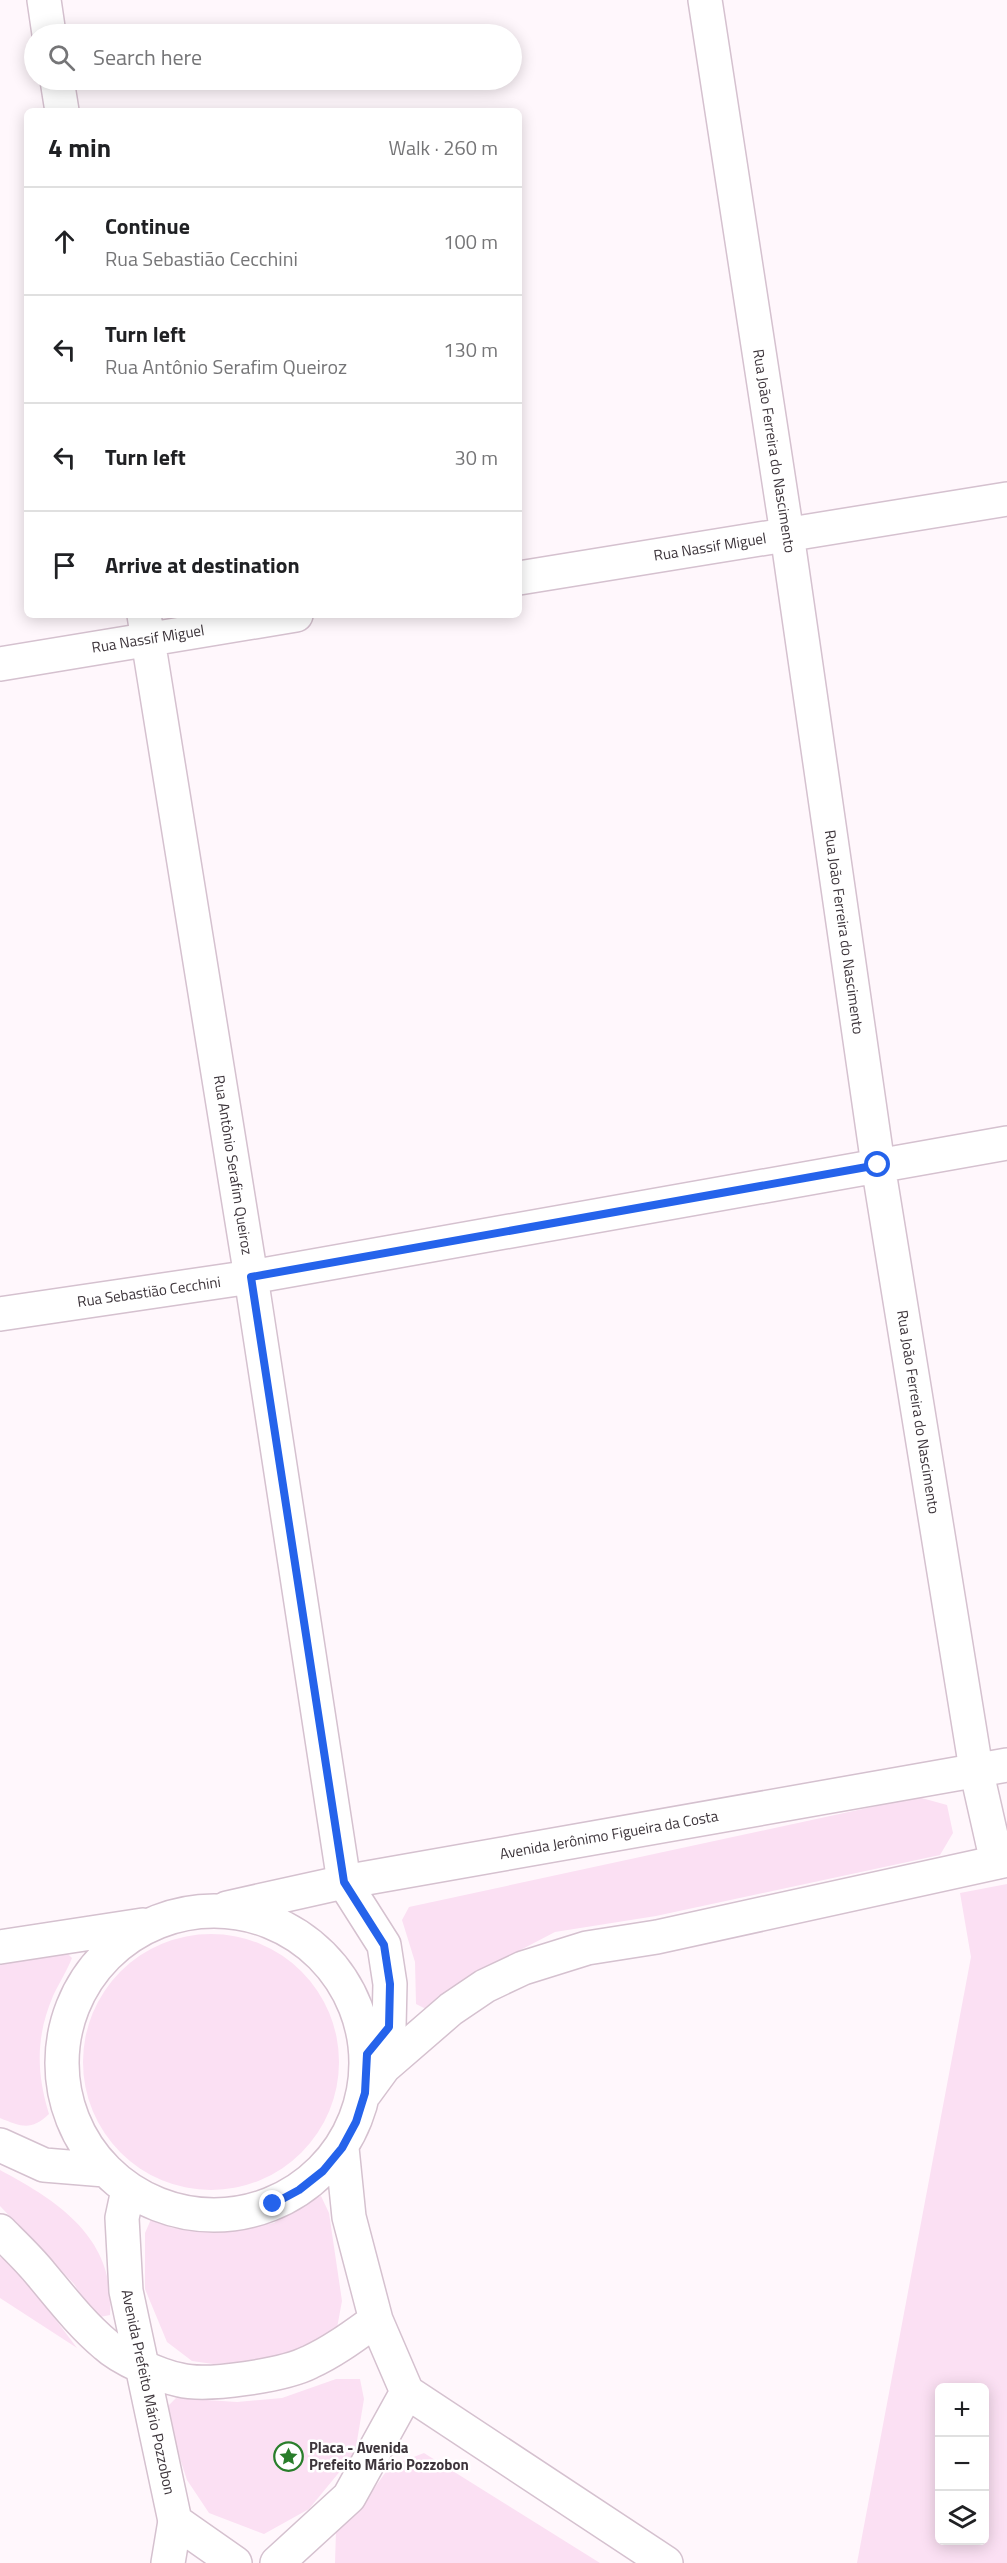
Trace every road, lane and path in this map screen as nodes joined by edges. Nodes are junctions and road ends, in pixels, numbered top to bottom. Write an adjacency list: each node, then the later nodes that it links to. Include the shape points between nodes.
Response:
1 (44, 0): 3 (street)
2 (705, 0): 7 (street, Rua João Ferreira do Nascimento)
3 (48, 24)
4 (59, 90): 5 (street)
5 (62, 108)
6 (1007, 499): 7 (street, Rua Nassif Miguel)
7 (787, 534): 8 (street, Rua Nassif Miguel); 13 (street, Rua João Ferreira do Nascimento)
8 (522, 578)
9 (258, 618): 10 (street, Rua Nassif Miguel)
10 (146, 627): 11 (street, Rua Nassif Miguel); 14 (street, Rua Antônio Serafim Queiroz)
11 (0, 664)
12 (1007, 1143): 13 (street, Rua Sebastião Cecchini)
13 (878, 1165): 14 (street, Rua Sebastião Cecchini); 16 (street, Rua João Ferreira do Nascimento)
14 (251, 1277): 15 (street, Rua Sebastião Cecchini); 18 (street, Rua Antônio Serafim Queiroz)
15 (0, 1314)
16 (991, 1767): 17 (street, Rua João Ferreira do Nascimento); 18 (street, Avenida Jerônimo Figueira da Costa)
17 (1002, 1861): 23 (street, via 657,1937 587,1948 523,1968 485,1986 451,2009 384,2067)
18 (344, 1882): 19 (street, Avenida Jerônimo Figueira da Costa); 22 (street, Rua Antônio Serafim Queiroz, via 384,1945 390,1984 389,2027)
19 (213, 1911): 20 (street, via 183,1914); 22 (street, via 272,1922 322,1955 356,2005)
20 (154, 1923): 21 (street); 26 (street, via 105,1956 73,2005 64,2033 61,2062 72,2120 86,2146)
21 (0, 1947)
22 (367, 2054): 23 (street)
23 (365, 2093): 25 (street)
24 (0, 2145): 26 (street, via 44,2165)
25 (342, 2148): 26 (street, via 323,2171 299,2190 244,2213 214,2216 183,2212 155,2204); 28 (street, via 349,2217)
26 (116, 2180): 29 (street, Avenida Prefeito Mário Pozzobon, via 126,2291)
27 (0, 2231): 29 (street, via 107,2347)
28 (376, 2320): 29 (street, via 309,2363 273,2375 181,2381); 30 (street)
29 (141, 2365): 31 (street, Avenida Prefeito Mário Pozzobon)
30 (407, 2392): 34 (street, via 349,2497); 35 (street)
31 (175, 2521): 32 (street); 33 (street)
32 (168, 2563)
33 (235, 2563)
34 (277, 2563)
35 (666, 2563)

